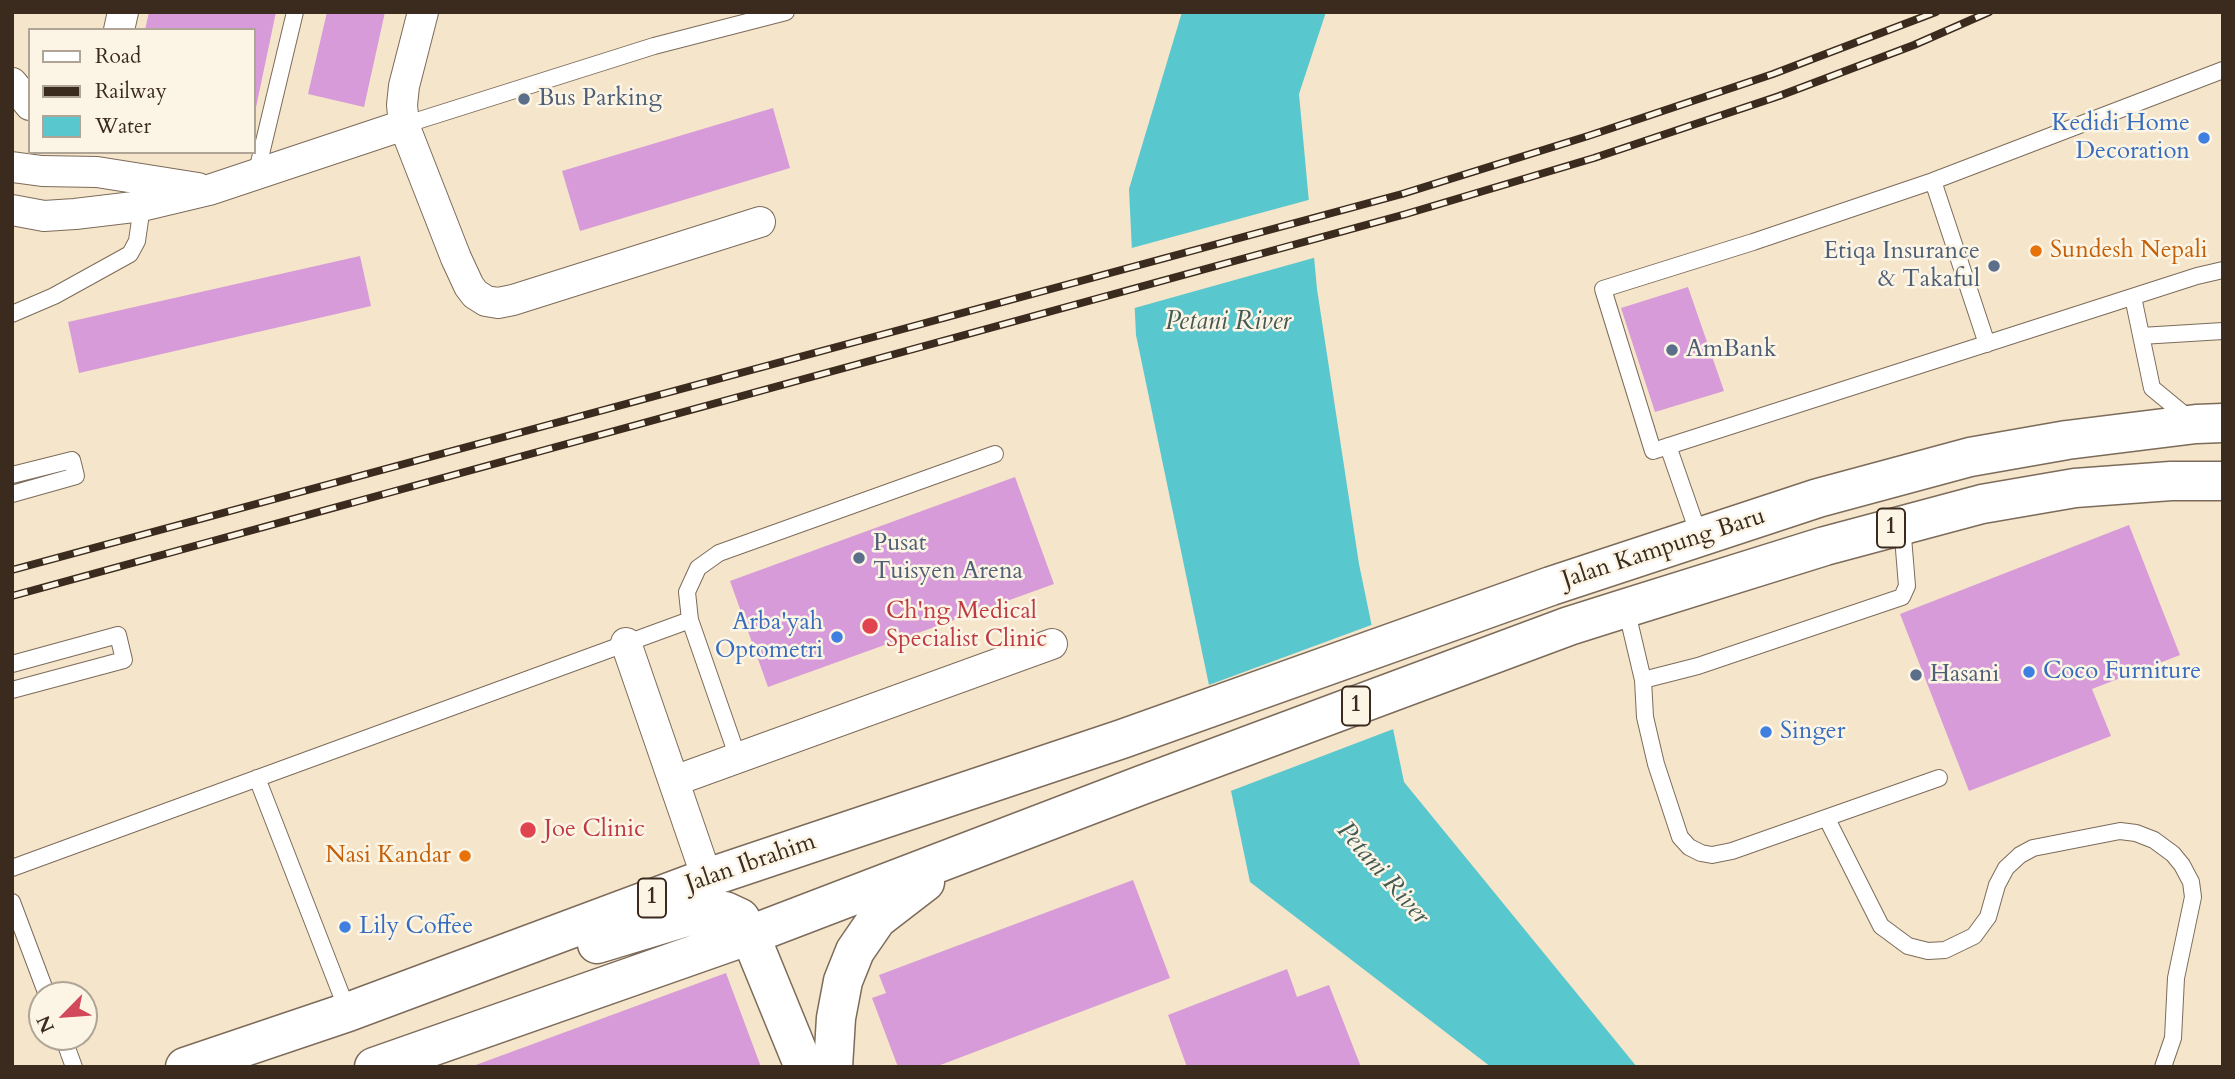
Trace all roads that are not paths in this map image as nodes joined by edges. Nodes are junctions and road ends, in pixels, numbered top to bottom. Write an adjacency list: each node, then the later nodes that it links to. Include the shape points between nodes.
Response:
1 (295, 12): 10 (lane)
2 (423, 12): 7 (street, via 404,86)
3 (786, 12): 7 (lane, via 654,46)
4 (2223, 70): 11 (lane)
5 (12, 83): 6 (street)
6 (28, 103)
7 (404, 125): 10 (street); 16 (street, via 469,286 486,301 513,300)
8 (90, 159): 9 (street, via 42,171); 12 (street)
9 (12, 167)
10 (256, 175): 12 (street)
11 (1933, 181): 23 (lane); 25 (lane, via 1603,289 1653,451)
12 (209, 190): 13 (street)
13 (142, 206): 15 (street); 20 (lane, via 137,241 130,254)
14 (12, 210): 15 (street)
15 (44, 216): 17 (street)
16 (761, 222)
17 (12, 224)
18 (2223, 270): 19 (lane)
19 (2133, 297): 22 (lane); 23 (lane)
20 (12, 314)
21 (2223, 331): 22 (lane)
22 (2141, 336): 24 (lane, via 2152,388)
23 (1987, 344): 25 (lane)
24 (2209, 423): 31 (main road, Jalan Kampung Baru / 1, via 1970,457 1818,498)
25 (1668, 446): 31 (lane)
26 (995, 454): 33 (lane, via 719,553 698,568 687,592)
27 (12, 475): 29 (lane, via 72,460 76,476)
28 (2223, 481): 30 (main road, Jalan Kampung Baru / 1, via 2075,488)
29 (12, 494)
30 (1902, 524): 32 (main road, Jalan Kampung Baru / 1); 37 (lane, via 1907,586 1902,597)
31 (1700, 538): 39 (main road, Jalan Kampung Baru / 1, via 1551,586)
32 (1626, 608): 37 (lane); 45 (main road, Jalan Kampung Baru / 1)
33 (690, 620): 34 (lane); 40 (lane)
34 (626, 643): 41 (lane); 43 (street)
35 (1052, 644): 40 (street)
36 (12, 664): 38 (lane, via 118,635 124,660)
37 (1643, 680): 44 (lane, via 1645,717 1656,764 1680,838 1689,847 1712,855 1732,851)
38 (12, 690)
39 (1122, 740): 47 (main road, Jalan Ibrahim / 1)
40 (738, 758): 43 (street)
41 (257, 778): 46 (lane); 52 (lane)
42 (1939, 778): 44 (lane)
43 (674, 781): 47 (street)
44 (1827, 819): 57 (lane, via 1881,926 1908,946 1928,951 1945,950 1974,936 1988,917 2006,868 2033,848 2120,831 2154,840 2173,854 2190,882 2193,897 2176,978 2173,1038)
45 (960, 856): 49 (main road, 1); 56 (main road, via 877,919 855,951 843,981)
46 (12, 868)
47 (707, 878): 50 (main road, Jalan Ibrahim / 1)
48 (12, 901): 51 (lane)
49 (750, 935): 50 (main road, via 740,918 725,911 706,911 554,958); 54 (main road, 1); 55 (main road)
50 (452, 973): 52 (main road, Jalan Ibrahim / 1)
51 (42, 981)
52 (348, 1012): 53 (main road, Jalan Ibrahim / 1)
53 (185, 1067)
54 (374, 1067)
55 (804, 1067)
56 (833, 1067)
57 (2163, 1067)

